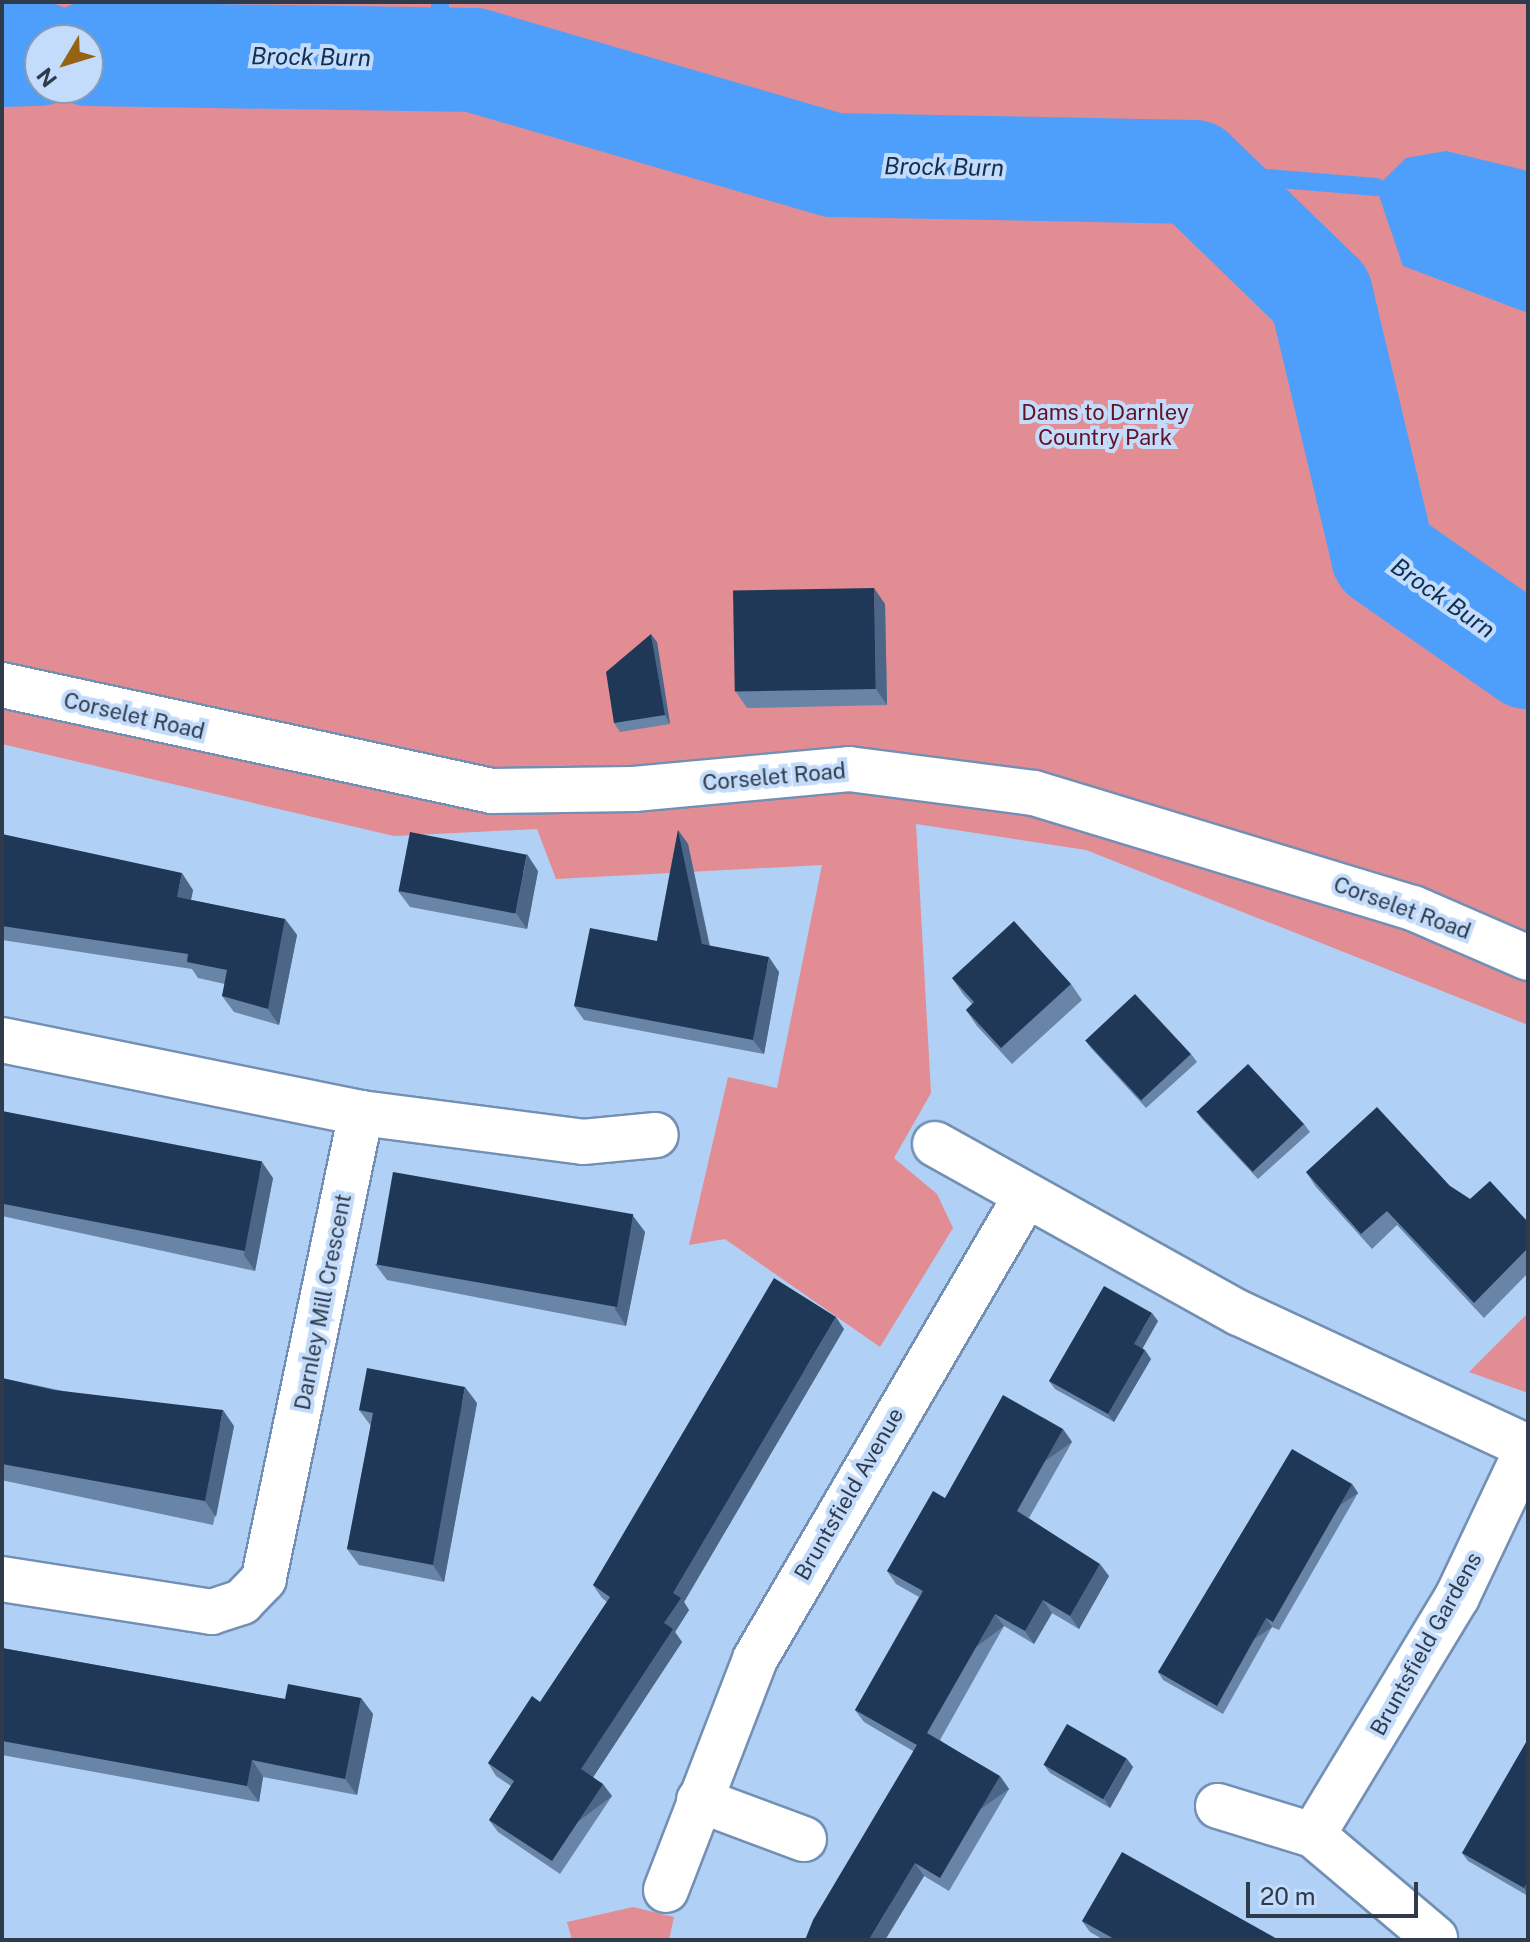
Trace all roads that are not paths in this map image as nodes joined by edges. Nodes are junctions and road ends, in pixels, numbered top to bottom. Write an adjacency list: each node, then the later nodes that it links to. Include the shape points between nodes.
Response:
1 (2, 685): 2 (street, Corselet Road, via 492,791 634,789 849,769 1034,793 1413,908)
2 (1528, 958)
3 (2, 1040): 4 (street)
4 (361, 1113): 5 (street, via 583,1142); 9 (street, Darnley Mill Crescent, via 264,1579 242,1602 212,1612)
5 (656, 1135)
6 (935, 1144): 7 (street)
7 (1024, 1199): 8 (street, via 1239,1313); 10 (street, Bruntsfield Avenue, via 755,1659)
8 (1528, 1447): 12 (street, Bruntsfield Gardens, via 1457,1597)
9 (2, 1579)
10 (699, 1800): 13 (street); 14 (street, Bruntsfield Avenue)
11 (1218, 1806): 12 (street)
12 (1313, 1835): 15 (street)
13 (804, 1839)
14 (666, 1890)
15 (1435, 1938)

